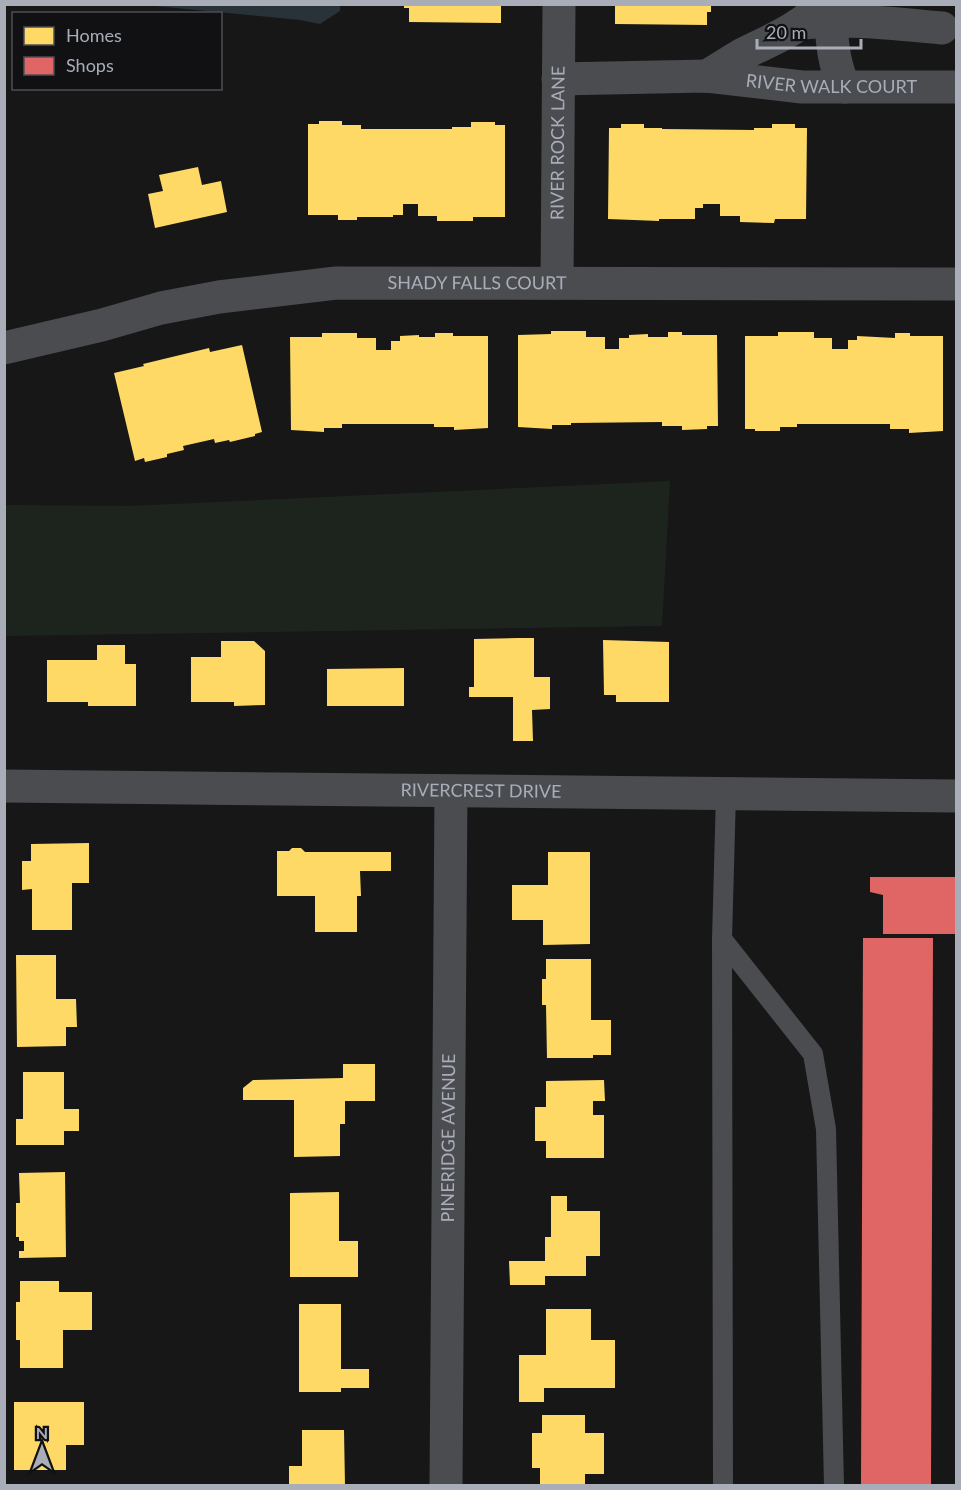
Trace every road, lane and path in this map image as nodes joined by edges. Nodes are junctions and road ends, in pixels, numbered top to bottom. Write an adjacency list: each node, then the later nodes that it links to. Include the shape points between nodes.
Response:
1 (559, 4): 6 (street, RIVER ROCK LANE)
2 (911, 4): 4 (street)
3 (819, 16): 4 (street); 5 (street, RIVER WALK COURT); 7 (street)
4 (949, 31)
5 (707, 76): 6 (street, RIVER WALK COURT); 7 (street, RIVER WALK COURT, via 801,87)
6 (558, 79): 9 (street, RIVER ROCK LANE)
7 (844, 87): 8 (street, RIVER WALK COURT)
8 (957, 87)
9 (557, 283): 10 (street, SHADY FALLS COURT); 11 (street, SHADY FALLS COURT, via 336,283 161,308)
10 (957, 284)
11 (4, 348)
12 (4, 786): 13 (street, RIVERCREST DRIVE)
13 (451, 791): 14 (street, RIVERCREST DRIVE); 17 (street, PINERIDGE AVENUE)
14 (726, 794): 15 (street, RIVERCREST DRIVE); 16 (lane)
15 (957, 796)
16 (722, 939): 18 (lane); 19 (lane, via 813,1054 826,1130)
17 (446, 1485)
18 (723, 1485)
19 (834, 1485)

